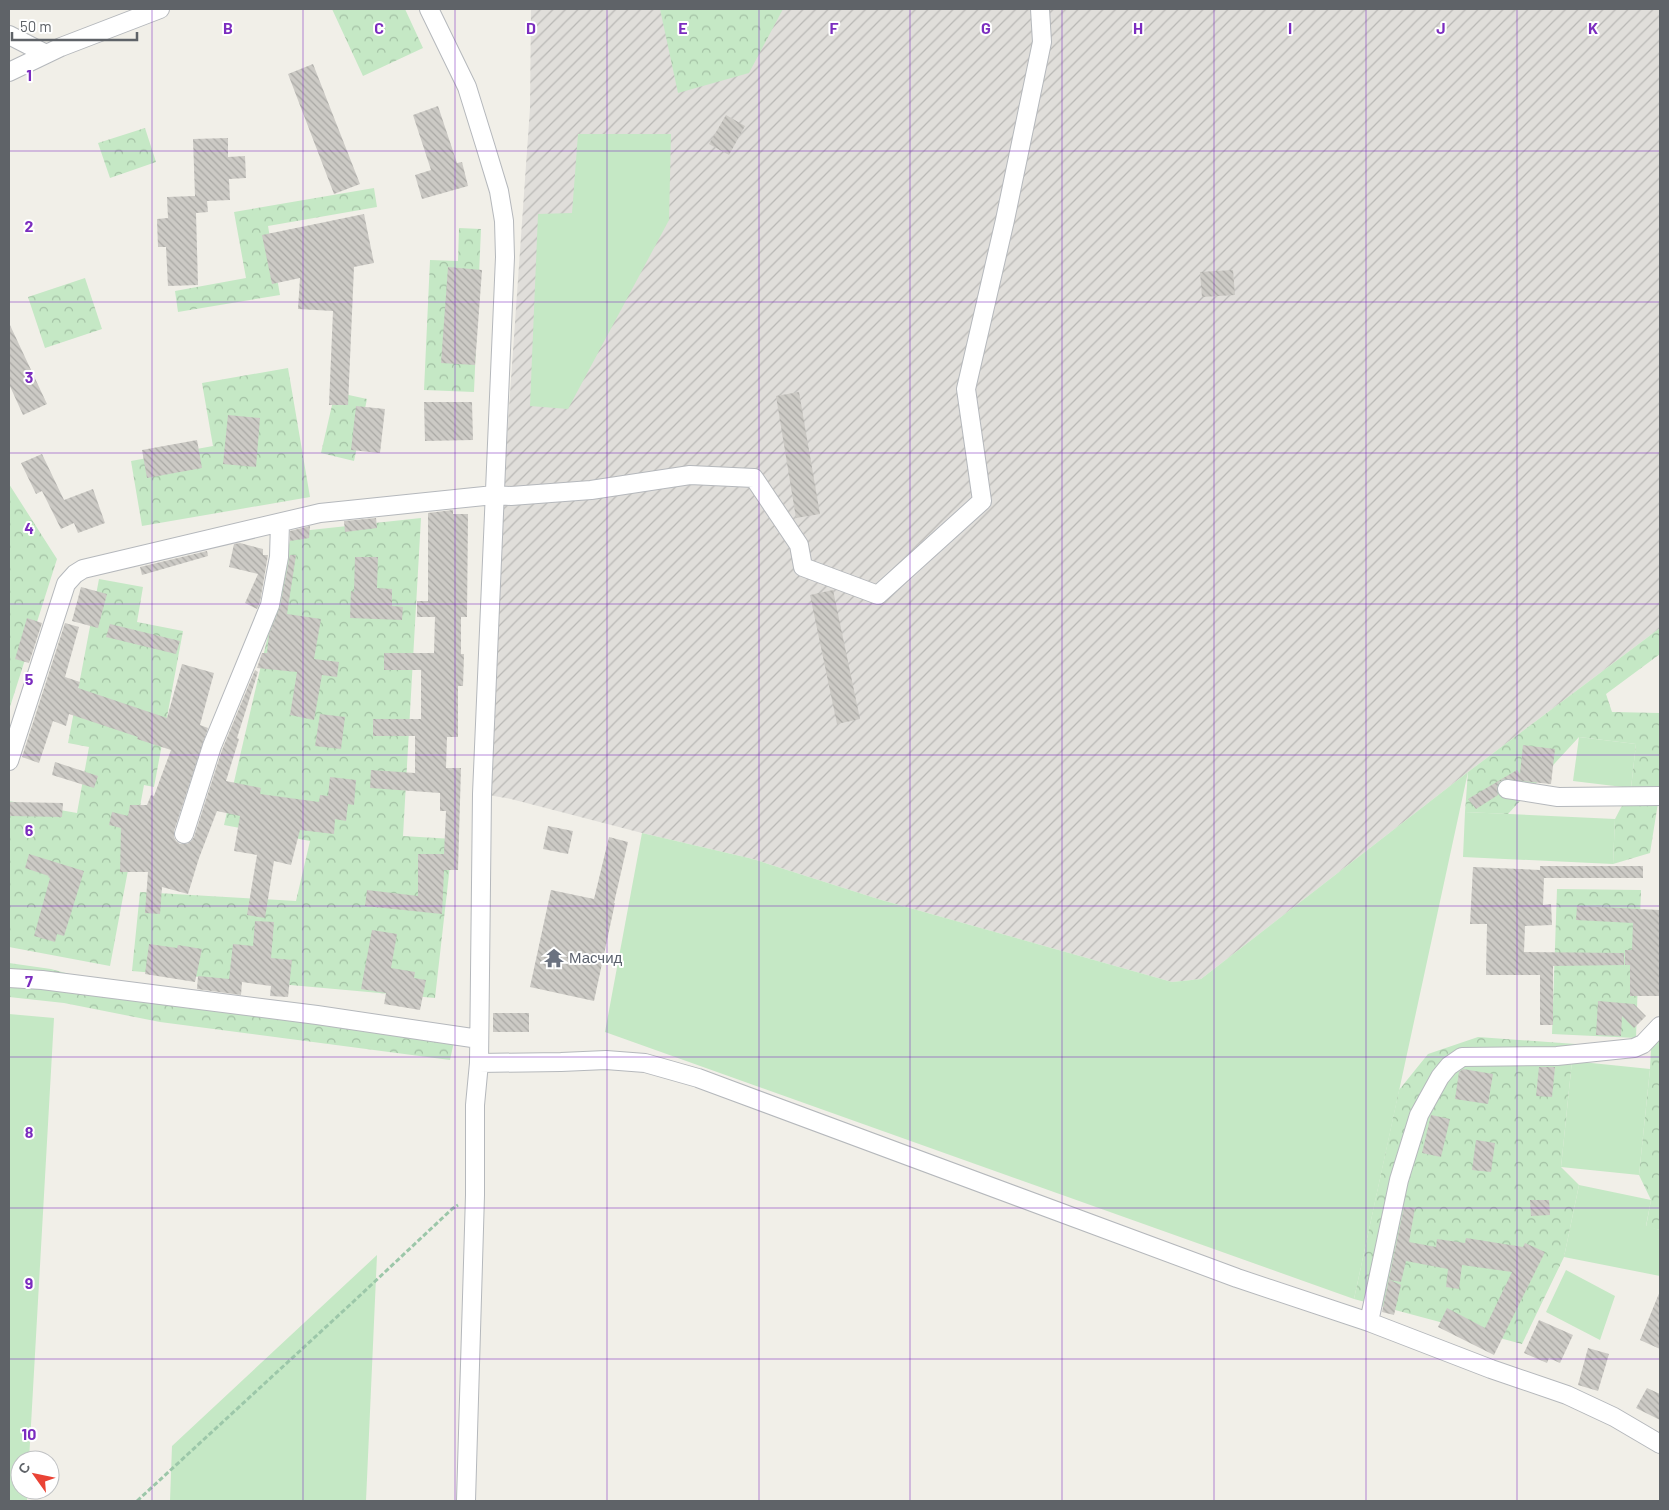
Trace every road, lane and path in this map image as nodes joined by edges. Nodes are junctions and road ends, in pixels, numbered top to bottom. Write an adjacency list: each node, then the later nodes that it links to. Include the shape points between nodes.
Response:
1 (160, 9): 5 (street)
2 (429, 9): 7 (street, via 467,87 499,192 504,221)
3 (1040, 9): 7 (street, via 1042,42 966,389 982,501 878,595 803,567 799,545 754,478 690,475 591,490)
4 (9, 35): 5 (street)
5 (46, 54): 6 (street)
6 (9, 72)
7 (494, 495): 8 (street, via 320,513); 15 (street, via 482,794)
8 (280, 523): 9 (street, via 75,574 66,584); 12 (street, via 279,557 270,605 212,746)
9 (9, 762)
10 (1507, 789): 11 (street, via 1558,797)
11 (1660, 796)
12 (184, 834)
13 (9, 978): 15 (street, via 317,1015)
14 (1660, 1026): 18 (street, via 1643,1044 1634,1048 1556,1056 1462,1057 1449,1066 1419,1115 1399,1180)
15 (479, 1040): 16 (street)
16 (479, 1063): 17 (street, via 475,1105); 18 (street, via 606,1060 645,1063 698,1078 1237,1278)
17 (475, 1195): 20 (path, via 452,1209); 21 (street)
18 (1369, 1322): 19 (street, via 1567,1395)
19 (1660, 1444)
20 (137, 1501)
21 (466, 1501)

